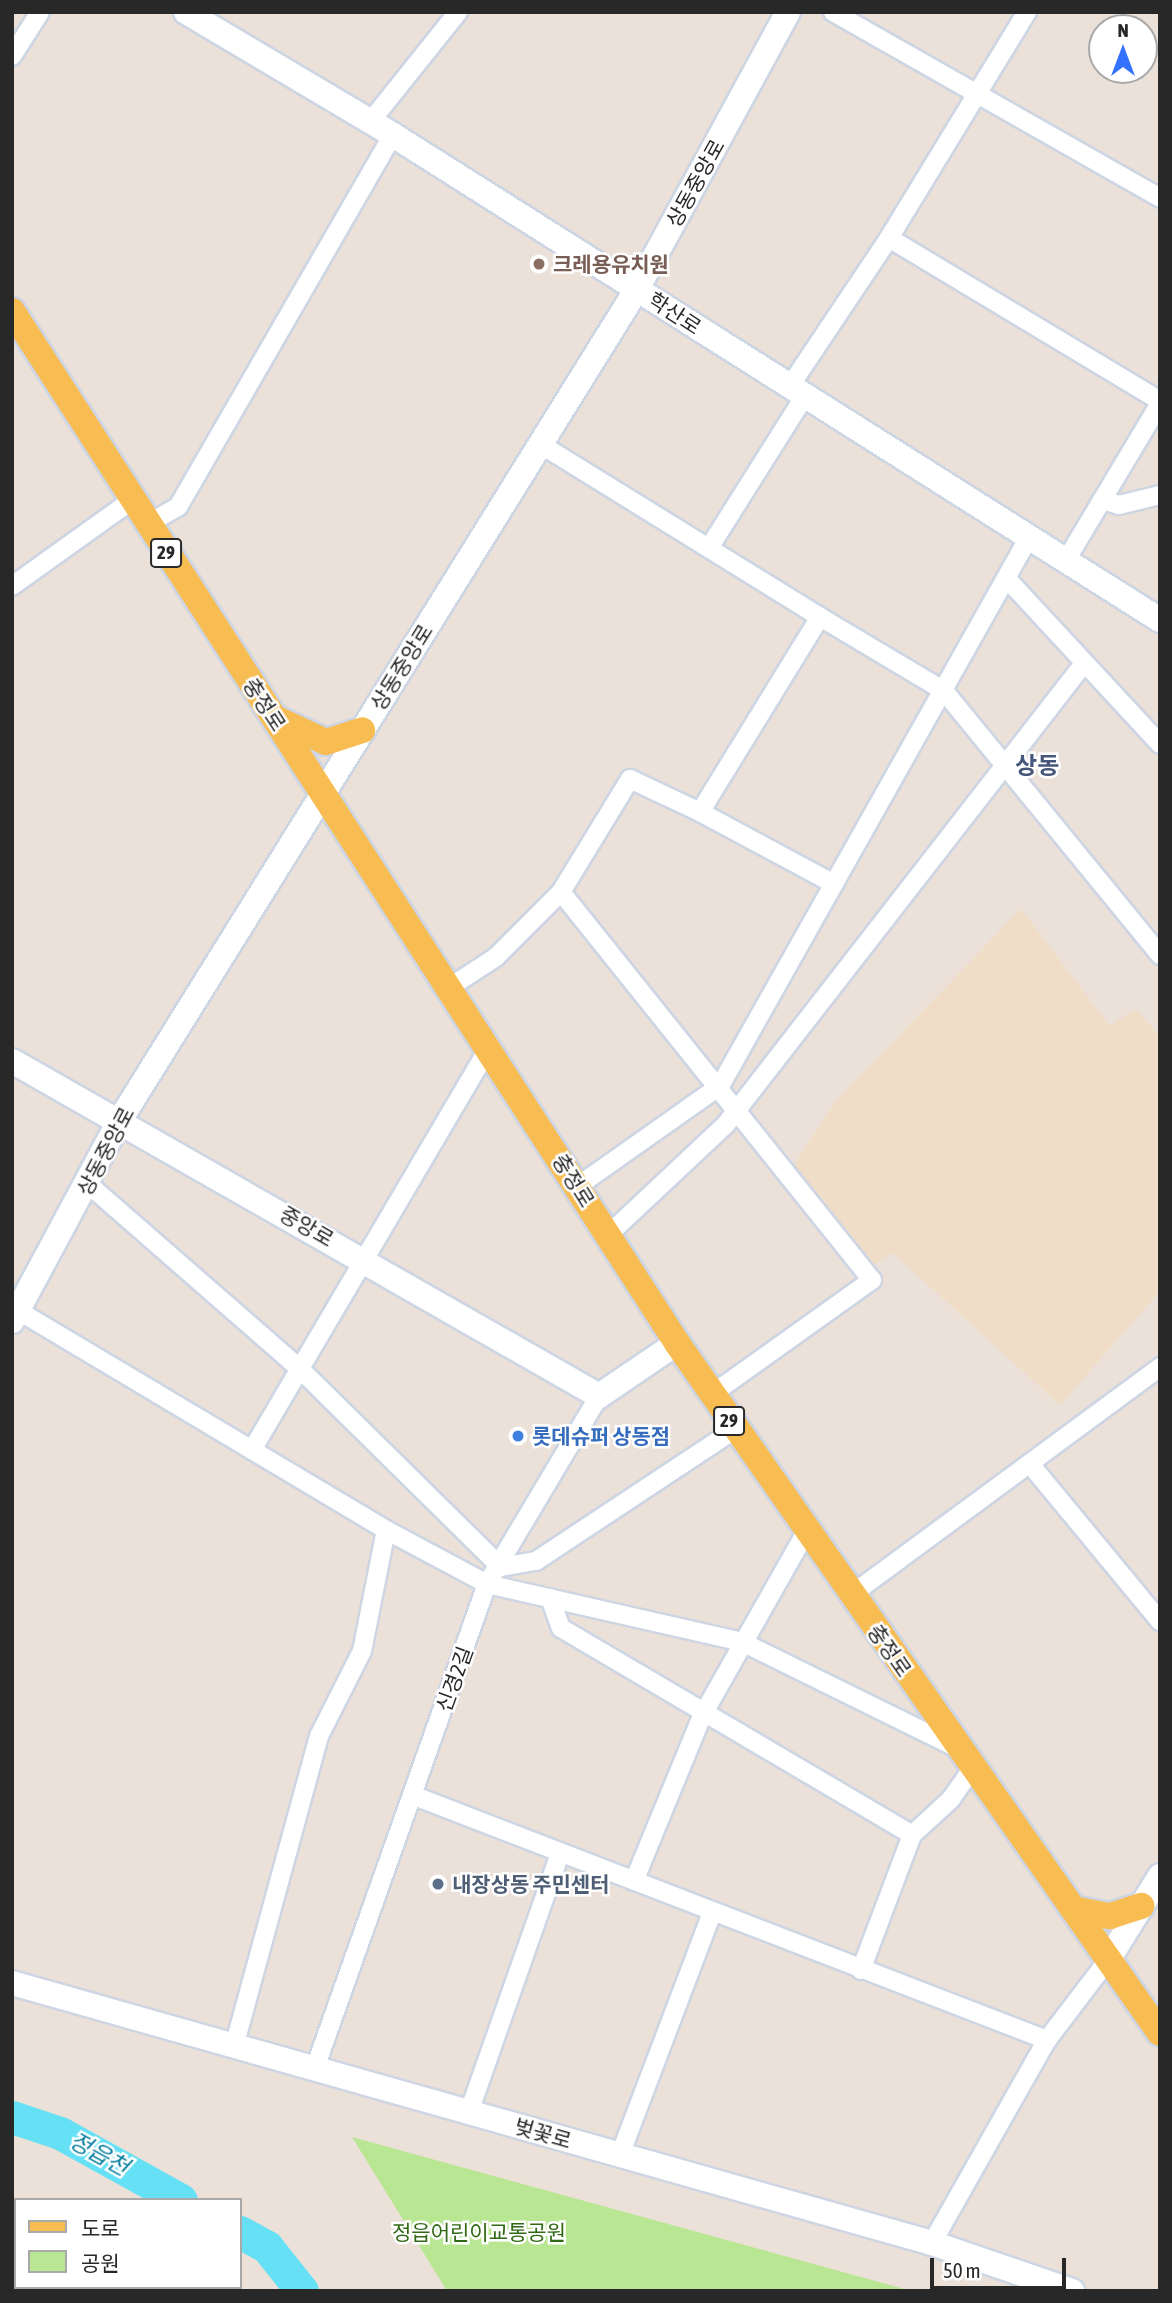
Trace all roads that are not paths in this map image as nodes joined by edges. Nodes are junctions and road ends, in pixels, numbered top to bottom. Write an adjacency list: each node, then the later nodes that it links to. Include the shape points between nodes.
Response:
1 (40, 12): 7 (street)
2 (186, 12): 9 (street, 학산로)
3 (458, 12): 9 (street)
4 (788, 12): 13 (street, 상동중앙로)
5 (832, 12): 8 (street)
6 (1027, 12): 8 (street)
7 (12, 56)
8 (973, 96): 11 (street); 12 (street)
9 (370, 122): 10 (street, 학산로)
10 (393, 135): 13 (street, 학산로); 21 (street, via 178,507)
11 (1160, 198)
12 (889, 238): 15 (street); 16 (street)
13 (637, 289): 15 (street, 학산로); 17 (street, 상동중앙로)
14 (12, 311): 19 (main road, 충정로 / 29)
15 (797, 392): 22 (street, 학산로); 23 (street)
16 (1160, 402): 20 (street)
17 (543, 446): 23 (street); 32 (street, 상동중앙로)
18 (1160, 495): 20 (street, via 1119,505)
19 (132, 500): 21 (main road, 충정로 / 29); 26 (street)
20 (1102, 500): 24 (street)
21 (148, 524): 31 (main road, 충정로 / 29)
22 (1028, 539): 24 (street, 학산로); 25 (street)
23 (709, 548): 27 (street)
24 (1065, 562): 28 (street, 학산로)
25 (1009, 581): 29 (street); 30 (street)
26 (12, 586)
27 (820, 617): 30 (street); 36 (street)
28 (1160, 620)
29 (1082, 666): 33 (street); 34 (street)
30 (944, 691): 34 (street); 37 (street)
31 (274, 718): 32 (main road, via 326,741); 35 (main road, 충정로 / 29)
32 (362, 730): 35 (street, 상동중앙로)
33 (1160, 744)
34 (1002, 762): 39 (street); 44 (street, via 934,861)
35 (323, 793): 40 (main road, 충정로 / 29); 45 (street, 상동중앙로)
36 (701, 811): 37 (street); 38 (street, via 630,779)
37 (834, 884): 43 (street)
38 (561, 892): 40 (street, via 496,957); 43 (street)
39 (1160, 955)
40 (450, 987): 41 (main road, 충정로 / 29)
41 (490, 1046): 47 (main road, 충정로 / 29); 49 (street)
42 (12, 1061): 45 (street, 중앙로)
43 (720, 1086): 44 (street); 47 (street)
44 (739, 1107): 48 (street); 54 (street, via 872,1280)
45 (120, 1120): 46 (street, 상동중앙로); 49 (street, 중앙로)
46 (88, 1184): 50 (street, 상동중앙로); 53 (street)
47 (578, 1186): 48 (main road, 충정로 / 29)
48 (608, 1235): 51 (main road, 충정로 / 29)
49 (364, 1258): 53 (street); 55 (street, 중앙로)
50 (14, 1313): 57 (street)
51 (677, 1343): 54 (main road, 충정로 / 29); 55 (street, 신경2길)
52 (1160, 1367): 58 (street)
53 (300, 1369): 57 (street); 61 (street)
54 (711, 1395): 56 (main road, 충정로 / 29)
55 (599, 1396): 61 (street, 신경2길)
56 (734, 1430): 60 (main road, 충정로 / 29); 61 (street, via 536,1561)
57 (252, 1450): 59 (street)
58 (1030, 1464): 63 (street); 65 (street)
59 (386, 1530): 62 (street); 82 (street, via 362,1651 319,1736)
60 (806, 1532): 63 (main road, 충정로 / 29); 66 (street)
61 (501, 1567): 62 (street, 신경2길)
62 (487, 1584): 64 (street); 69 (street, 신경2길)
63 (851, 1595): 68 (main road, 충정로 / 29)
64 (550, 1598): 66 (street); 67 (street, via 561,1628)
65 (1160, 1621)
66 (741, 1642): 67 (street); 68 (street)
67 (702, 1716): 70 (street); 73 (street)
68 (966, 1758): 70 (street, via 951,1799); 75 (main road, 충정로 / 29)
69 (412, 1796): 71 (street); 83 (street, 신경2길)
70 (912, 1835): 78 (street)
71 (560, 1853): 73 (street); 84 (street)
72 (1160, 1876): 74 (street)
73 (634, 1881): 76 (street)
74 (1141, 1906): 75 (main road, via 1110,1916); 77 (street)
75 (1073, 1909): 77 (main road, 충정로 / 29)
76 (711, 1915): 78 (street); 85 (street)
77 (1108, 1959): 80 (main road, 충정로 / 29); 81 (street)
78 (861, 1970): 81 (street)
79 (12, 1983): 82 (street, 벚꽃로)
80 (1160, 2033)
81 (1048, 2040): 86 (street)
82 (235, 2044): 83 (street, 벚꽃로)
83 (315, 2068): 84 (street, 벚꽃로)
84 (469, 2112): 85 (street, 벚꽃로)
85 (620, 2155): 86 (street, 벚꽃로)
86 (932, 2243): 87 (street, 벚꽃로)
87 (1072, 2291)

